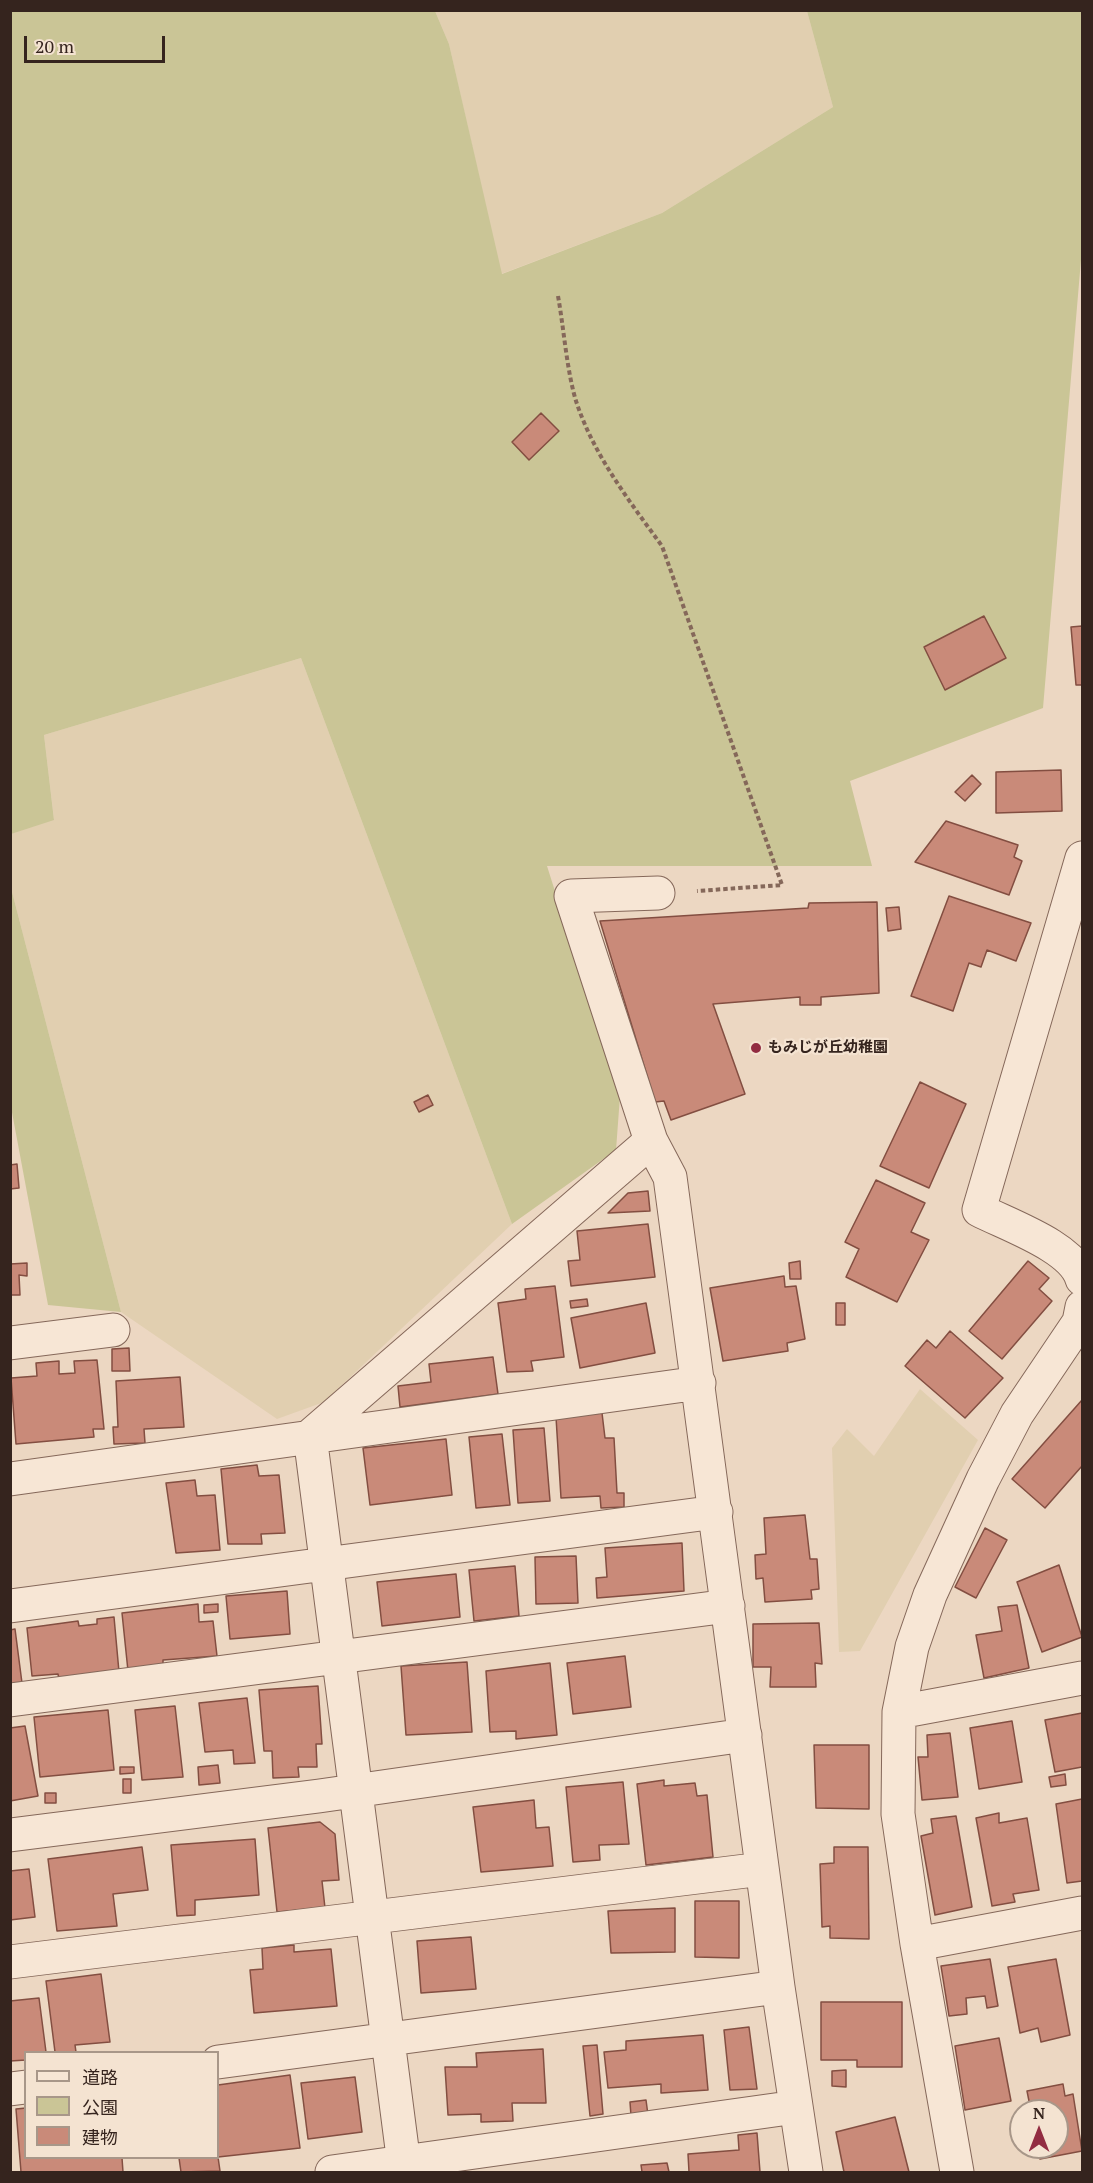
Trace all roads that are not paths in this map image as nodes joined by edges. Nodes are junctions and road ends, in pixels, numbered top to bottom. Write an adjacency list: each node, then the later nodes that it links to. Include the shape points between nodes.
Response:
1 (1083, 858): 4 (street, via 980,1210 1066,1255 1079,1268)
2 (658, 893): 3 (street, via 571,896)
3 (651, 1141): 8 (street, via 670,1177); 9 (street)
4 (1083, 1279)
5 (1083, 1306): 18 (street, via 1079,1322 999,1444 935,1585 912,1647)
6 (112, 1330): 7 (street)
7 (10, 1343)
8 (699, 1383): 9 (street); 11 (street)
9 (310, 1436): 10 (street); 12 (street)
10 (10, 1479)
11 (716, 1512): 12 (street); 14 (street)
12 (325, 1566): 13 (street); 15 (street)
13 (10, 1606)
14 (728, 1606): 15 (street); 19 (street)
15 (336, 1658): 17 (street); 20 (street)
16 (1083, 1678): 18 (street)
17 (10, 1700)
18 (899, 1712): 25 (street, via 898,1814)
19 (745, 1736): 20 (street); 22 (street)
20 (356, 1789): 21 (street); 24 (street)
21 (10, 1835)
22 (762, 1869): 24 (street); 27 (street)
23 (1083, 1913): 25 (street)
24 (372, 1919): 26 (street); 28 (street)
25 (916, 1944): 34 (street)
26 (10, 1962)
27 (778, 1987): 28 (street); 30 (street)
28 (389, 2040): 29 (street); 31 (street)
29 (219, 2062)
30 (796, 2106): 31 (street); 33 (street)
31 (404, 2167): 32 (street)
32 (332, 2172)
33 (806, 2172)
34 (957, 2172)

